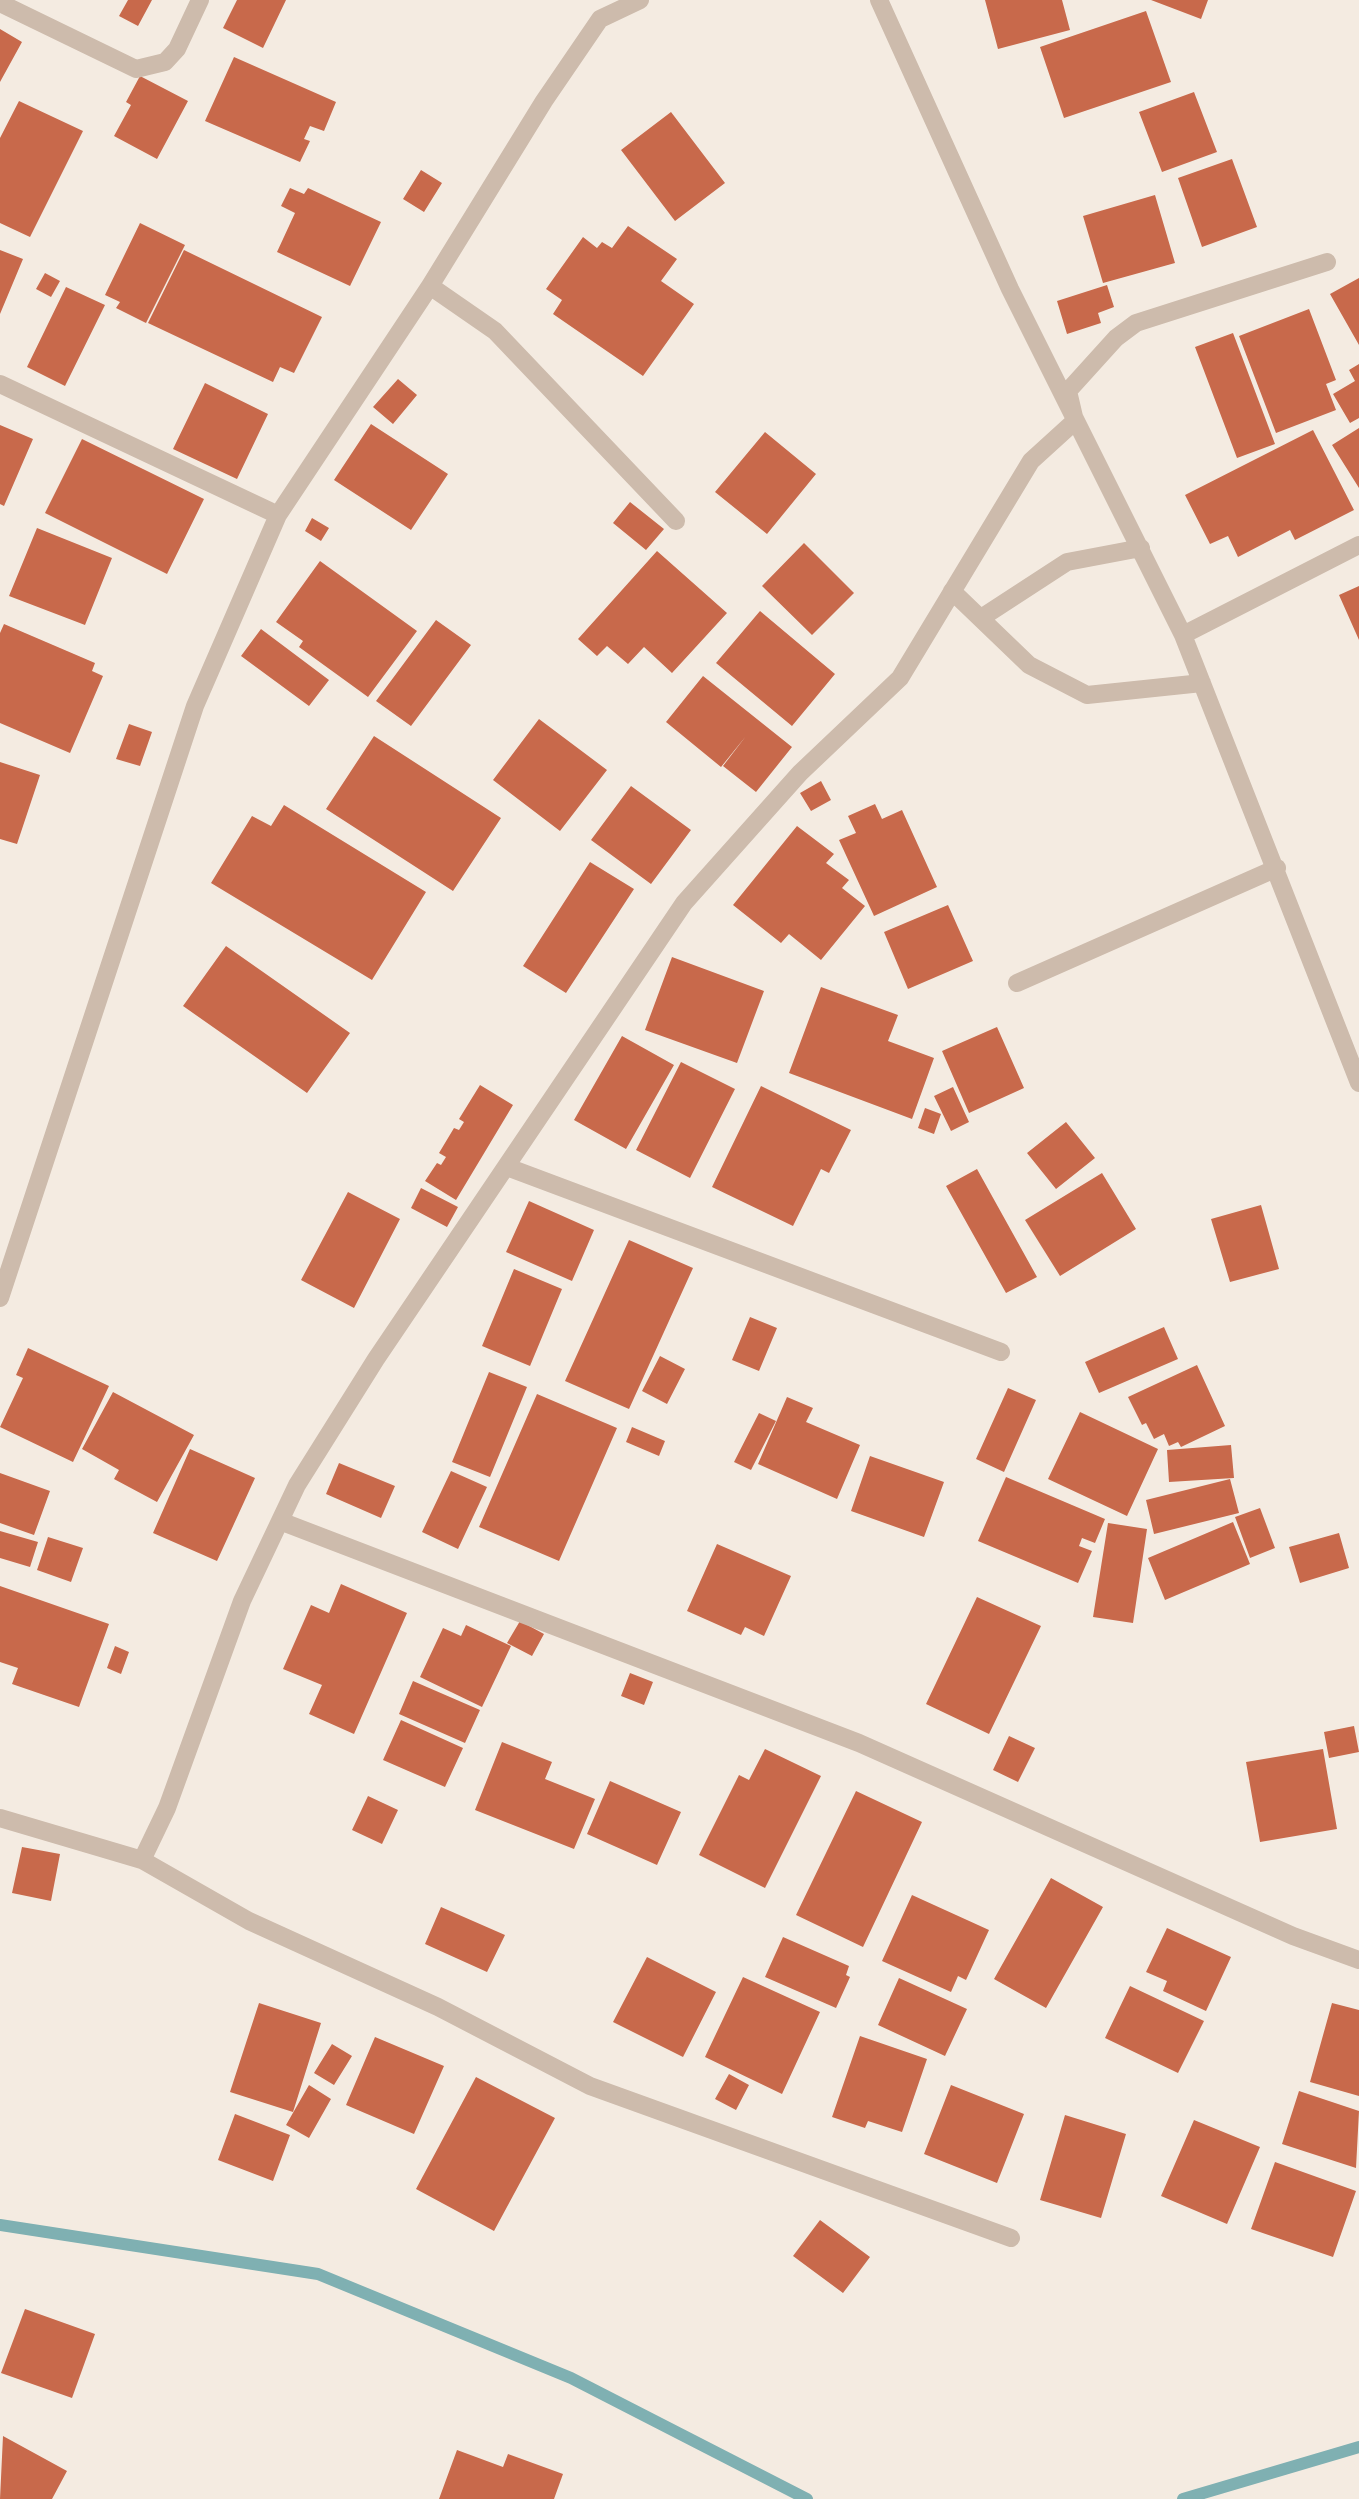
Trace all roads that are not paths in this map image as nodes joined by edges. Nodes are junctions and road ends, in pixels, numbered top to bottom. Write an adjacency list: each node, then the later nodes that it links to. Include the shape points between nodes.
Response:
1 (200, 0): 4 (street, via 171,56 153,67 136,69)
2 (640, 0): 6 (street, via 600,19)
3 (879, 0): 8 (street)
4 (0, 3)
5 (1327, 262): 8 (street, via 1136,323 1116,338 1068,391)
6 (430, 286): 9 (street); 10 (street, via 495,331)
7 (0, 384): 9 (street)
8 (1074, 421): 12 (street); 13 (street, via 1031,461)
9 (278, 515): 21 (street, via 195,706)
10 (676, 521)
11 (1359, 545): 15 (street)
12 (1141, 548): 14 (street, via 1067,562); 15 (street)
13 (952, 591): 14 (street); 20 (street, via 900,678 800,773 684,903)
14 (981, 618): 16 (street, via 1029,665 1087,695)
15 (1183, 635): 16 (street)
16 (1202, 683): 17 (street)
17 (1277, 868): 18 (street); 19 (street)
18 (1017, 984)
19 (1359, 1083)
20 (507, 1167): 22 (street); 23 (street, via 376,1359 297,1485)
21 (0, 1298)
22 (1001, 1352)
23 (280, 1521): 25 (street, via 242,1601 167,1808); 26 (street, via 859,1743 1293,1937)
24 (0, 1818): 25 (street)
25 (142, 1860): 27 (street, via 249,1921 438,2007 590,2086)
26 (1359, 1960)
27 (1011, 2238)

